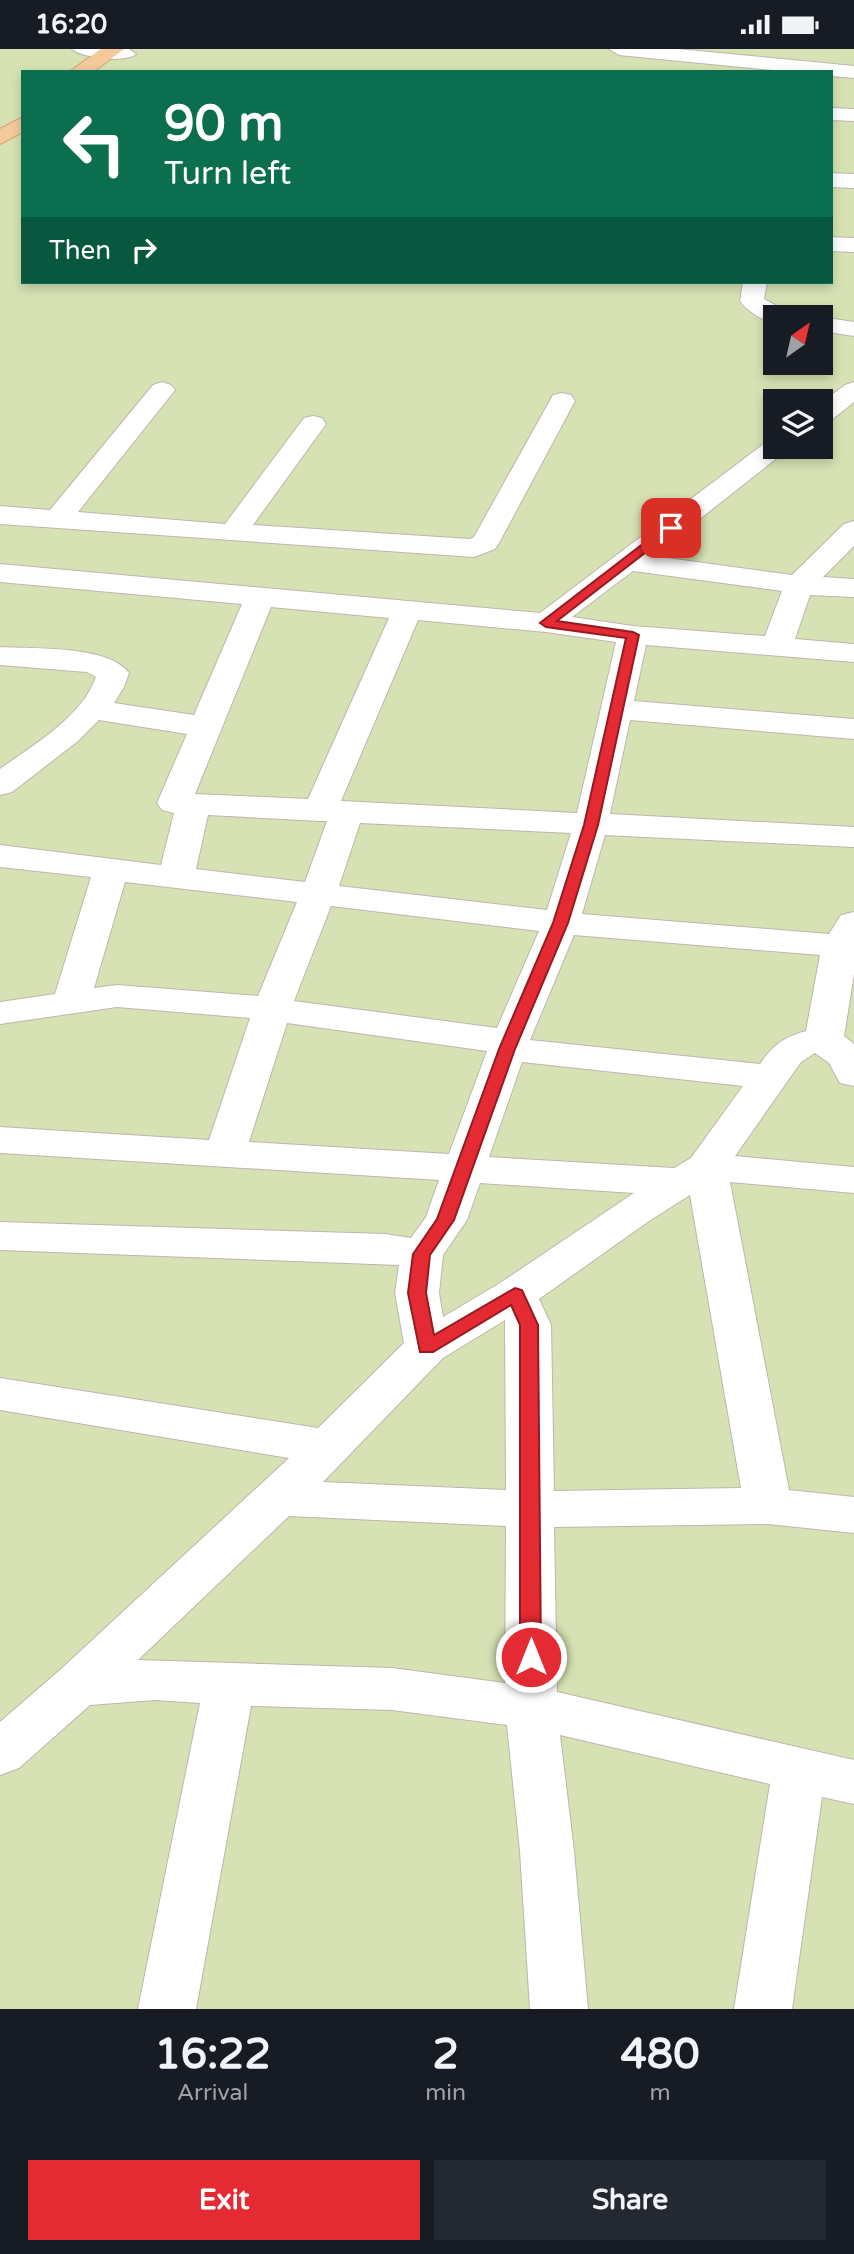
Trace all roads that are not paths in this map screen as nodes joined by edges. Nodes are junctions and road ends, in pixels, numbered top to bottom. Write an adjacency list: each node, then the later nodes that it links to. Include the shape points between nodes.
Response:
1 (82, 49): 4 (street)
2 (619, 49): 5 (street)
3 (666, 49): 5 (street)
4 (121, 51): 6 (main road); 7 (main road)
5 (771, 61): 8 (street)
6 (83, 70)
7 (102, 70)
8 (854, 70)
9 (21, 109): 12 (main road)
10 (833, 114): 11 (street)
11 (854, 115)
12 (0, 123)
13 (21, 124): 14 (main road)
14 (0, 138)
15 (833, 180): 16 (street)
16 (854, 181)
17 (833, 244): 18 (street)
18 (854, 245)
19 (755, 284): 20 (street, via 752,301)
20 (763, 309)
21 (833, 326): 22 (street)
22 (854, 329)
23 (162, 390): 30 (street)
24 (854, 390): 26 (street)
25 (562, 401): 32 (street, via 485,543 474,548)
26 (833, 406)
27 (313, 424): 32 (street)
28 (763, 458): 33 (street)
29 (0, 515): 30 (street)
30 (57, 520): 32 (street)
31 (854, 530): 35 (street)
32 (233, 533)
33 (627, 561): 35 (street); 39 (street)
34 (0, 573): 37 (street)
35 (799, 585): 36 (street); 41 (street)
36 (854, 588)
37 (260, 597): 38 (street); 46 (street)
38 (407, 610): 39 (street); 50 (street)
39 (546, 623): 40 (street)
40 (633, 635): 41 (street); 44 (street)
41 (777, 645): 42 (street)
42 (854, 653)
43 (0, 656): 45 (street, via 94,663 106,668 114,673 112,684)
44 (617, 709): 47 (street); 51 (street)
45 (94, 710): 46 (street); 48 (street)
46 (206, 727): 49 (street, via 174,803)
47 (854, 729)
48 (3, 780)
49 (193, 804): 50 (street); 55 (street)
50 (334, 811): 51 (street); 56 (street)
51 (591, 825): 52 (street); 57 (street)
52 (854, 837)
53 (0, 856): 54 (street)
54 (111, 869): 55 (street); 59 (street)
55 (176, 877): 56 (street)
56 (318, 894): 57 (street); 60 (street)
57 (561, 923): 58 (street); 63 (street)
58 (849, 939): 62 (street)
59 (71, 1003): 60 (street, via 117,996); 61 (street)
60 (272, 1009): 63 (street); 67 (street)
61 (0, 1013)
62 (839, 1040): 64 (street); 65 (street, via 802,1044 787,1054)
63 (508, 1045): 65 (street); 68 (street)
64 (854, 1074)
65 (771, 1077): 69 (street)
66 (0, 1140): 67 (street)
67 (225, 1154): 68 (street)
68 (464, 1167): 69 (street); 72 (street, via 446,1220)
69 (694, 1174): 70 (street); 73 (street, via 634,1210); 78 (street)
70 (854, 1179)
71 (0, 1236): 72 (street, via 385,1248)
72 (422, 1254): 74 (street, via 417,1293)
73 (515, 1294): 74 (street); 79 (street, via 529,1325)
74 (427, 1347): 76 (street)
75 (0, 1395): 76 (street)
76 (329, 1447): 77 (street)
77 (278, 1498): 79 (street); 81 (street)
78 (768, 1506): 79 (street); 80 (street)
79 (532, 1509): 83 (street)
80 (854, 1515)
81 (78, 1685): 82 (street, via 155,1679); 84 (street)
82 (229, 1685): 83 (street, via 392,1689); 87 (street)
83 (531, 1707): 85 (street); 88 (street)
84 (0, 1753)
85 (799, 1770): 86 (street); 89 (street)
86 (854, 1782)
87 (167, 2009)
88 (558, 2009)
89 (763, 2009)

